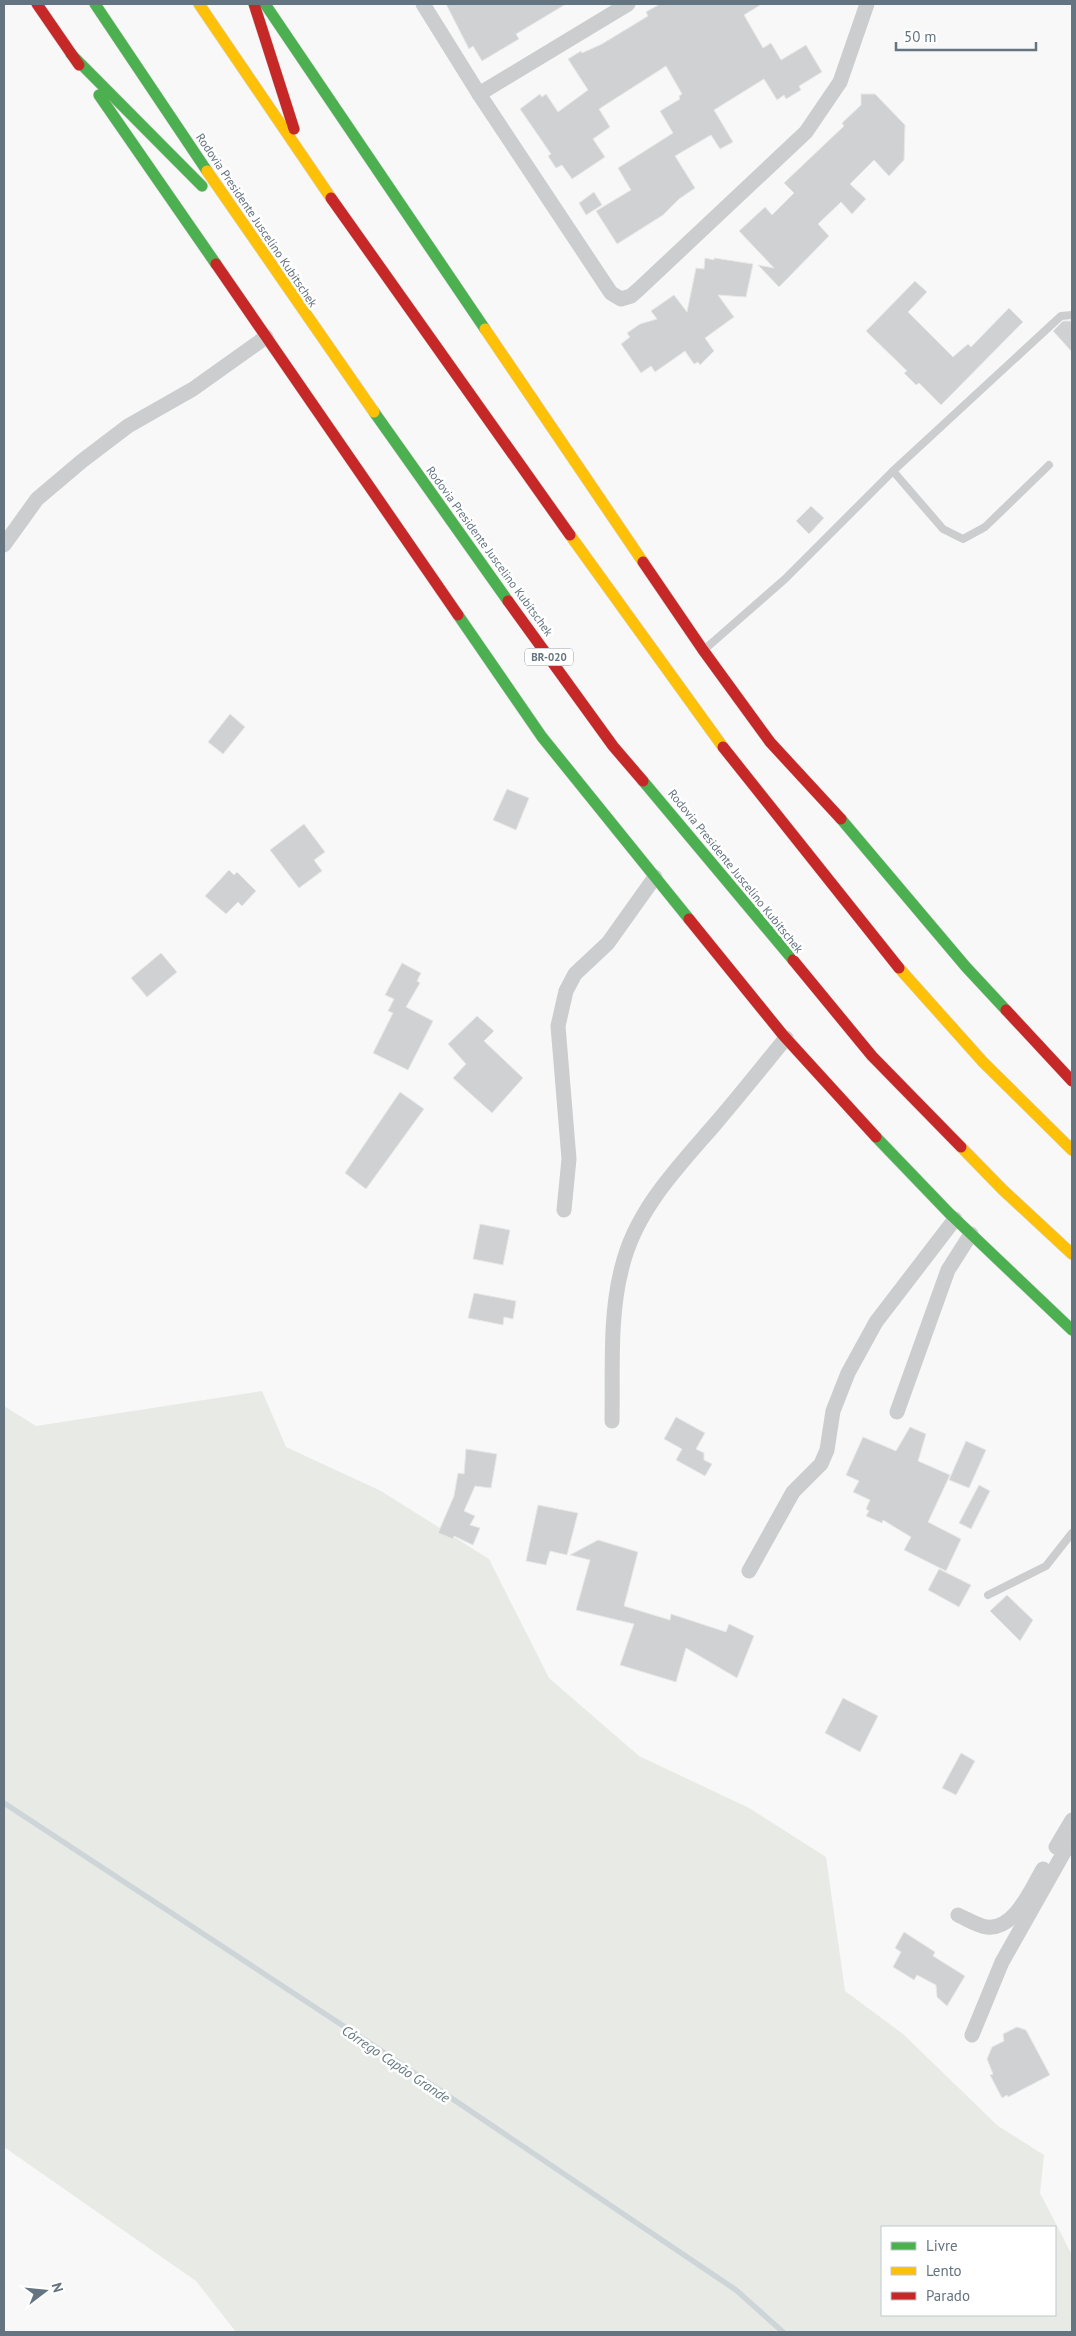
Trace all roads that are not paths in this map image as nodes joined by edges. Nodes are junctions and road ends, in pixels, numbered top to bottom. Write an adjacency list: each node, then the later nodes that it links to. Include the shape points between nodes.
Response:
1 (37, 4): 9 (main road)
2 (94, 4): 12 (main road, Rodovia Presidente Juscelino Kubitschek / BR-020)
3 (199, 4): 11 (main road)
4 (254, 4): 11 (main road)
5 (265, 4): 18 (main road)
6 (424, 4): 10 (street)
7 (628, 4): 10 (street)
8 (866, 4): 10 (street, via 840,82 806,132 639,290 621,299 604,284)
9 (71, 54): 12 (main road); 14 (main road)
10 (479, 94)
11 (303, 159): 22 (main road, via 711,733 896,965 983,1062)
12 (247, 231): 26 (main road, Rodovia Presidente Juscelino Kubitschek / BR-020, via 613,746 872,1056 1003,1190)
13 (1072, 315): 16 (lane, via 1062,316)
14 (266, 337): 17 (street, via 194,389 128,426 82,461 36,499); 19 (main road, via 542,737)
15 (1049, 465): 16 (lane, via 985,527 963,538 943,529)
16 (893, 472): 18 (lane, via 785,579)
17 (4, 545)
18 (703, 650): 21 (main road, via 770,742 857,836 966,967)
19 (655, 877): 20 (main road); 23 (street, via 608,942 574,974 561,1007 558,1026 569,1159)
20 (786, 1038): 24 (main road, via 840,1100); 29 (street, via 676,1170 633,1233 618,1289)
21 (1072, 1081)
22 (1072, 1150)
23 (564, 1210)
24 (955, 1219): 25 (main road); 31 (street, via 876,1322 848,1374 833,1411 827,1450 821,1464 793,1492)
25 (971, 1234): 27 (main road); 28 (street, via 948,1270)
26 (1072, 1254)
27 (1072, 1330)
28 (897, 1412)
29 (612, 1421)
30 (1072, 1533): 32 (lane, via 1046,1566)
31 (749, 1571)
32 (988, 1594)
33 (1072, 1820): 35 (street, via 1008,1923 985,1927)
34 (1072, 1838): 36 (street, via 1002,1962)
35 (958, 1915)
36 (972, 2035)

